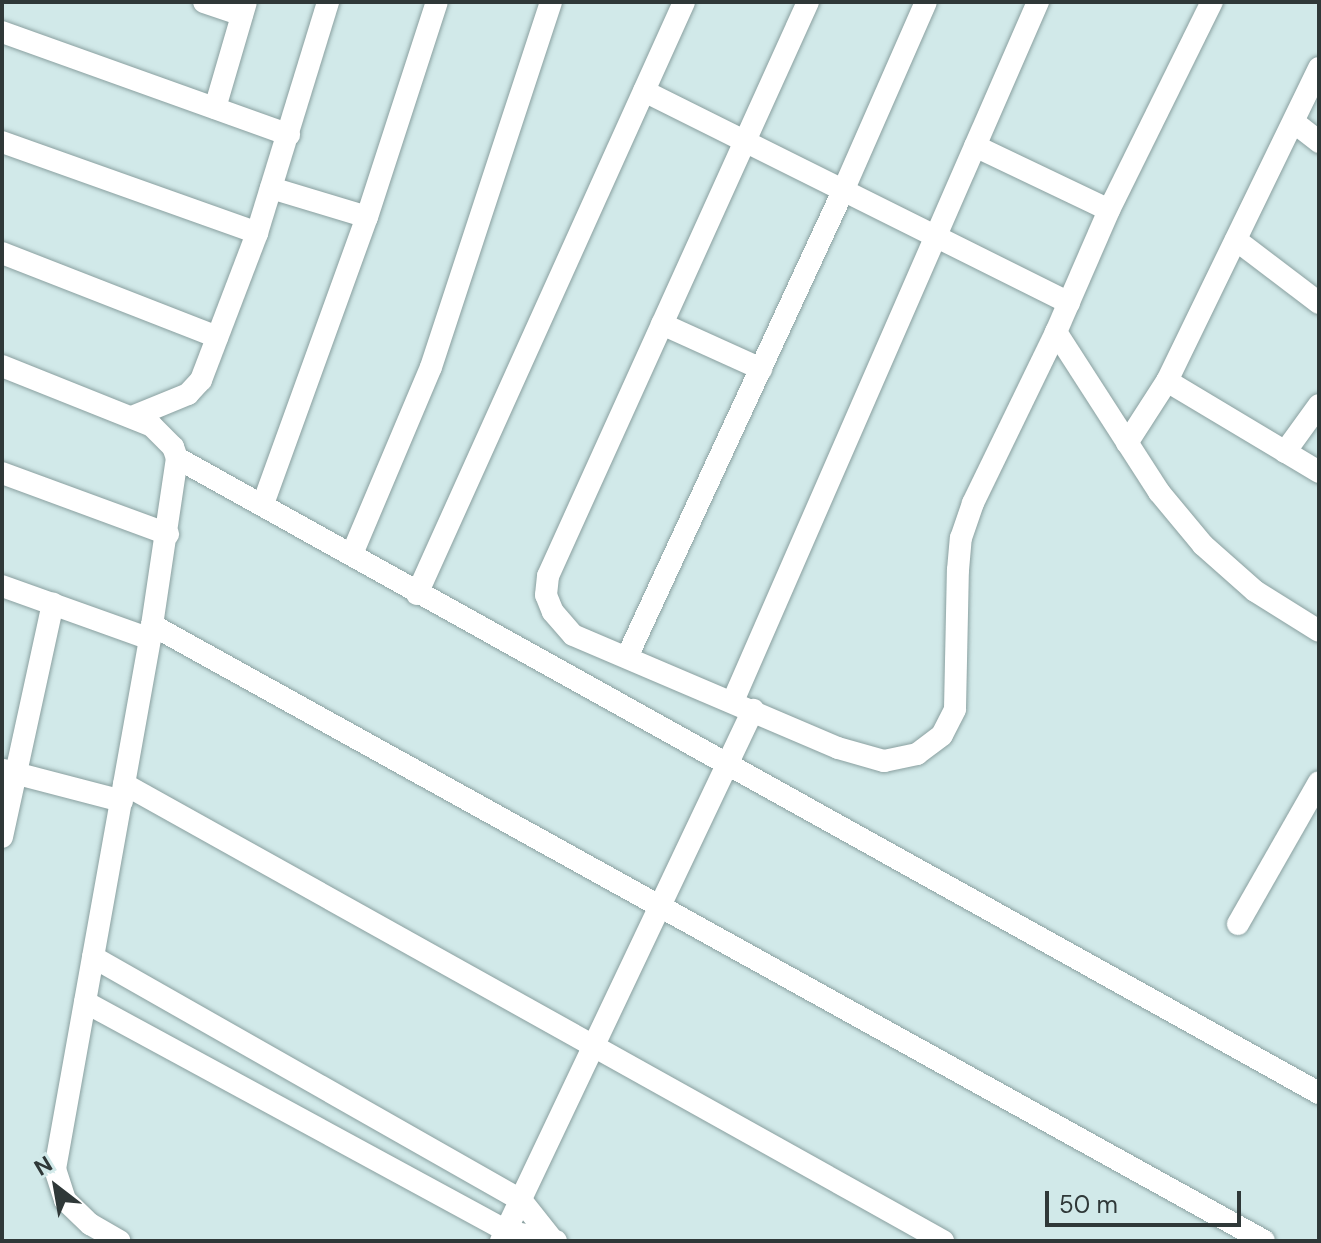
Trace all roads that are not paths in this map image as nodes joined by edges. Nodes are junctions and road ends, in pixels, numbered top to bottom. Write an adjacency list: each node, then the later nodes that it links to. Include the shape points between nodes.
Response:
1 (204, 2): 10 (street)
2 (328, 2): 16 (street)
3 (437, 2): 24 (street)
4 (551, 2): 46 (street, via 431,367)
5 (684, 2): 13 (street)
6 (808, 2): 18 (street)
7 (926, 2): 22 (street)
8 (1038, 2): 20 (street)
9 (1212, 2): 23 (street)
10 (244, 8): 14 (street)
11 (2, 32): 14 (street)
12 (1319, 68): 15 (street)
13 (644, 91): 18 (street); 48 (street)
14 (215, 108): 16 (street)
15 (1295, 123): 19 (street); 27 (street)
16 (289, 135): 21 (street)
17 (2, 142): 25 (street)
18 (745, 142): 22 (street); 31 (street)
19 (1319, 142)
20 (975, 146): 23 (street); 26 (street)
21 (271, 188): 24 (street); 25 (street)
22 (843, 191): 26 (street); 35 (street)
23 (1109, 210): 29 (street)
24 (367, 217): 44 (street)
25 (257, 233): 33 (street)
26 (936, 237): 29 (street); 53 (street)
27 (1236, 240): 30 (street); 36 (street)
28 (2, 253): 33 (street)
29 (1069, 303): 32 (street)
30 (1319, 303)
31 (662, 324): 35 (street); 52 (street, via 548,576 546,595 573,635)
32 (1056, 332): 39 (street); 53 (street, via 961,538 955,709 942,735 917,754 884,761 838,748)
33 (217, 337): 38 (street, via 197,388)
34 (2, 366): 38 (street)
35 (761, 369): 52 (street)
36 (1167, 381): 39 (street); 40 (street)
37 (1319, 405): 40 (street)
38 (132, 417): 41 (street, via 163,434)
39 (1127, 443): 50 (street, via 1159,492 1227,570)
40 (1285, 452): 42 (street)
41 (177, 458): 44 (street); 45 (street)
42 (1319, 472)
43 (2, 473): 45 (street)
44 (263, 504): 46 (street)
45 (168, 534): 51 (street)
46 (352, 554): 48 (street)
47 (2, 586): 49 (street)
48 (417, 594): 54 (street)
49 (53, 604): 51 (street); 55 (street)
50 (1319, 631)
51 (151, 632): 57 (street); 59 (street)
52 (627, 657): 53 (street)
53 (743, 706): 54 (street)
54 (727, 766): 59 (street); 64 (street)
55 (9, 772): 57 (street); 58 (street)
56 (1319, 782): 60 (street)
57 (123, 792): 61 (street); 63 (street)
58 (2, 837)
59 (662, 905): 63 (street); 70 (street)
60 (1238, 924)
61 (93, 957): 62 (street); 65 (street)
62 (85, 1002): 66 (street); 68 (street, via 55,1169 65,1200)
63 (596, 1046): 65 (street); 69 (street)
64 (1319, 1093)
65 (521, 1200): 66 (street); 67 (street)
66 (504, 1236): 67 (street)
67 (554, 1240)
68 (119, 1241)
69 (943, 1241)
70 (1264, 1241)

